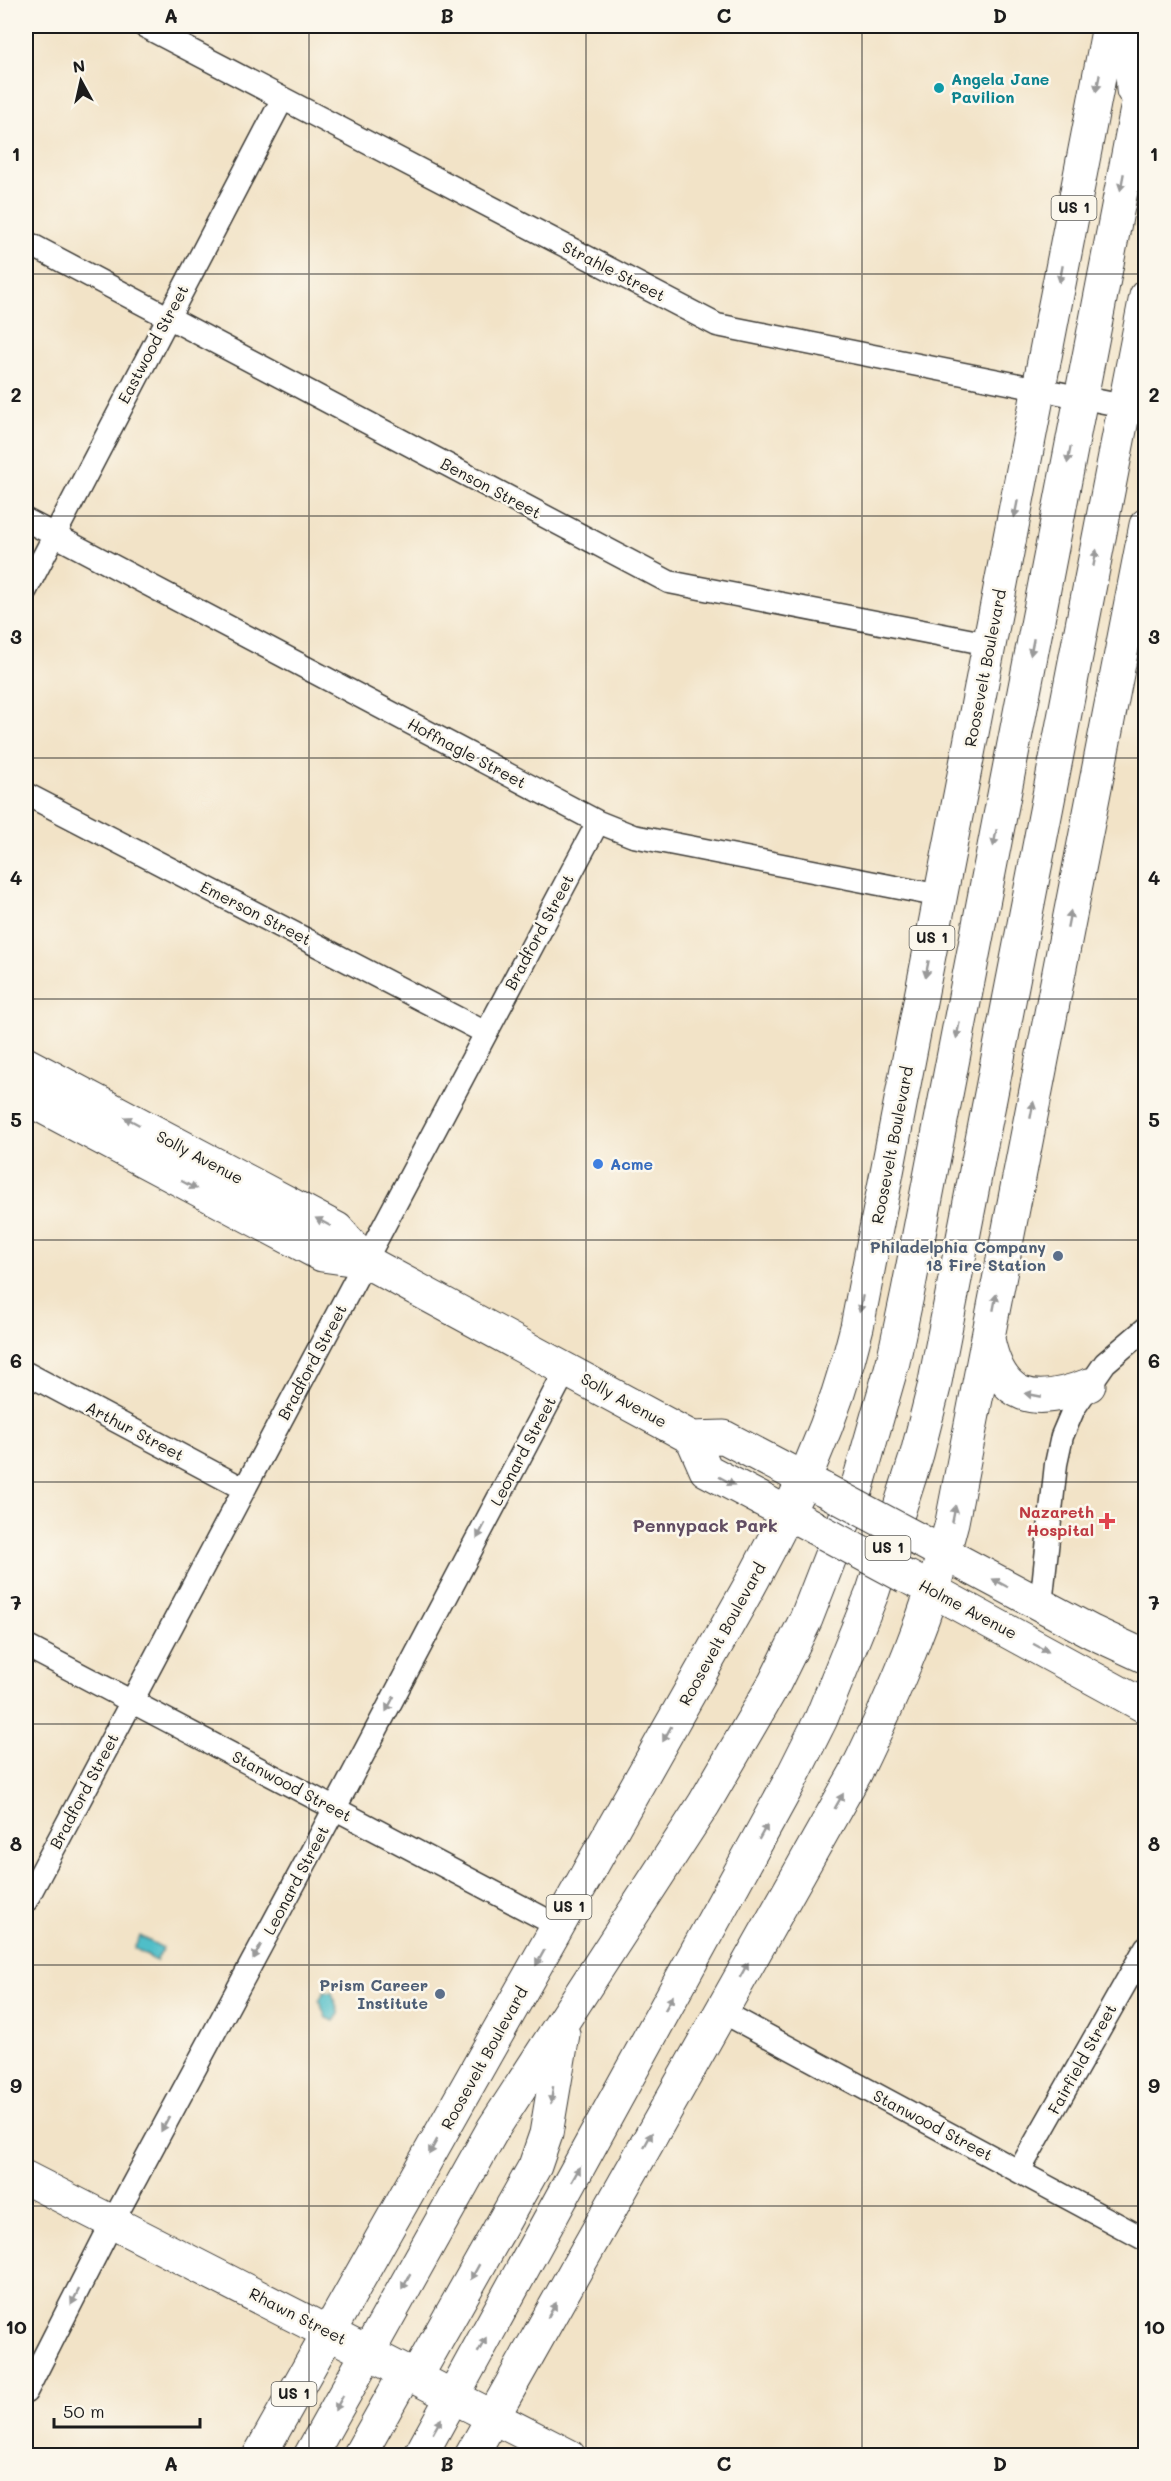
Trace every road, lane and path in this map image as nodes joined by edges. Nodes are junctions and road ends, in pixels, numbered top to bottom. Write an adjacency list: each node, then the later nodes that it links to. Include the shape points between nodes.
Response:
1 (144, 26): 5 (street, Strahle Street)
2 (1109, 26): 10 (main road, Roosevelt Boulevard / US 1, one-way to 10)
3 (1130, 26): 6 (main road)
4 (1146, 62): 6 (main road, US 1)
5 (282, 100): 9 (street, Eastwood Street); 10 (street, Strahle Street, via 717,325)
6 (1134, 122): 11 (main road, US 1, one-way to 11)
7 (26, 242): 9 (street, Benson Street)
8 (1146, 296): 12 (main road, US 1)
9 (167, 318): 15 (street, Eastwood Street); 17 (street, Benson Street, via 669,582)
10 (1039, 390): 11 (street, Strahle Street); 17 (main road, Roosevelt Boulevard / US 1, one-way to 17)
11 (1080, 398): 12 (street, Strahle Street); 48 (main road, US 1, one-way to 48, via 908,1291 893,1362 857,1488 815,1598 775,1682 704,1804)
12 (1124, 406): 58 (main road, US 1, one-way to 12, via 789,1783 848,1656 892,1536 934,1387)
13 (26, 520): 15 (street, Hoffnagle Street)
14 (1146, 525): 26 (main road, one-way to 14)
15 (55, 535): 16 (street, Eastwood Street); 19 (street, Hoffnagle Street)
16 (26, 590)
17 (989, 644): 20 (main road, Roosevelt Boulevard / US 1)
18 (26, 794): 21 (street, Emerson Street)
19 (598, 822): 20 (street, Hoffnagle Street, via 633,836); 21 (street, Bradford Street)
20 (941, 896): 31 (main road, Roosevelt Boulevard / US 1, one-way to 31, via 857,1328)
21 (486, 1033): 24 (street, Bradford Street)
22 (26, 1064): 24 (main road, Solly Avenue, one-way to 22, via 337,1229)
23 (26, 1098): 24 (main road, Solly Avenue, one-way to 24, via 322,1256)
24 (365, 1261): 27 (main road, Solly Avenue); 32 (street, Bradford Street)
25 (1146, 1328): 29 (street, via 1105,1363)
26 (988, 1339): 29 (main road, one-way to 26, via 1062,1396 1034,1397 1023,1393 1003,1379); 34 (main road, one-way to 26)
27 (567, 1368): 30 (main road, Solly Avenue); 43 (street, Leonard Street, one-way to 43)
28 (26, 1373): 32 (street, Arthur Street)
29 (1089, 1384): 36 (street, via 1062,1436)
30 (693, 1438): 31 (main road, via 724,1437); 33 (main road, one-way to 33, via 706,1470)
31 (815, 1485): 33 (main road, Roosevelt Boulevard / US 1); 34 (main road, bridge)
32 (244, 1489): 41 (street, Bradford Street)
33 (801, 1520): 35 (main road, Holme Avenue, bridge); 45 (main road, Roosevelt Boulevard / US 1, one-way to 45)
34 (932, 1547): 35 (main road); 36 (main road, one-way to 34)
35 (920, 1584): 39 (main road, Holme Avenue, one-way to 39); 49 (main road, one-way to 35, via 855,1774 897,1685)
36 (1041, 1605): 38 (main road)
37 (26, 1646): 41 (street, Stanwood Street)
38 (1146, 1657)
39 (1099, 1680): 40 (main road); 42 (main road, Holme Avenue)
40 (1146, 1696)
41 (131, 1702): 43 (street, Stanwood Street); 44 (street, Bradford Street)
42 (1146, 1707)
43 (335, 1808): 45 (street, Stanwood Street); 52 (street, Leonard Street, one-way to 52)
44 (26, 1901)
45 (558, 1926): 54 (main road, Roosevelt Boulevard / US 1, one-way to 54)
46 (1146, 1947): 47 (street, Fairfield Street)
47 (1139, 1974): 50 (street, Fairfield Street)
48 (578, 1999): 55 (main road, US 1, one-way to 55, via 468,2170); 56 (main road, one-way to 56, via 560,2043 546,2134 538,2158)
49 (721, 2011): 50 (street, Stanwood Street); 59 (main road, one-way to 49)
50 (1019, 2171): 53 (street, Stanwood Street)
51 (26, 2178): 52 (main road, Rhawn Street)
52 (113, 2222): 54 (main road, Rhawn Street); 57 (street, Leonard Street, one-way to 57)
53 (1146, 2240)
54 (329, 2332): 55 (main road, Rhawn Street); 60 (main road, Roosevelt Boulevard / US 1)
55 (367, 2352): 56 (main road, Rhawn Street); 61 (main road, US 1, one-way to 61)
56 (411, 2374): 58 (main road, Rhawn Street); 62 (main road)
57 (26, 2392)
58 (454, 2396): 59 (main road, Rhawn Street); 63 (main road, US 1, one-way to 58)
59 (493, 2416): 64 (main road); 65 (main road, Rhawn Street)
60 (259, 2456)
61 (310, 2456)
62 (358, 2456)
63 (420, 2456)
64 (471, 2456)
65 (569, 2456)

